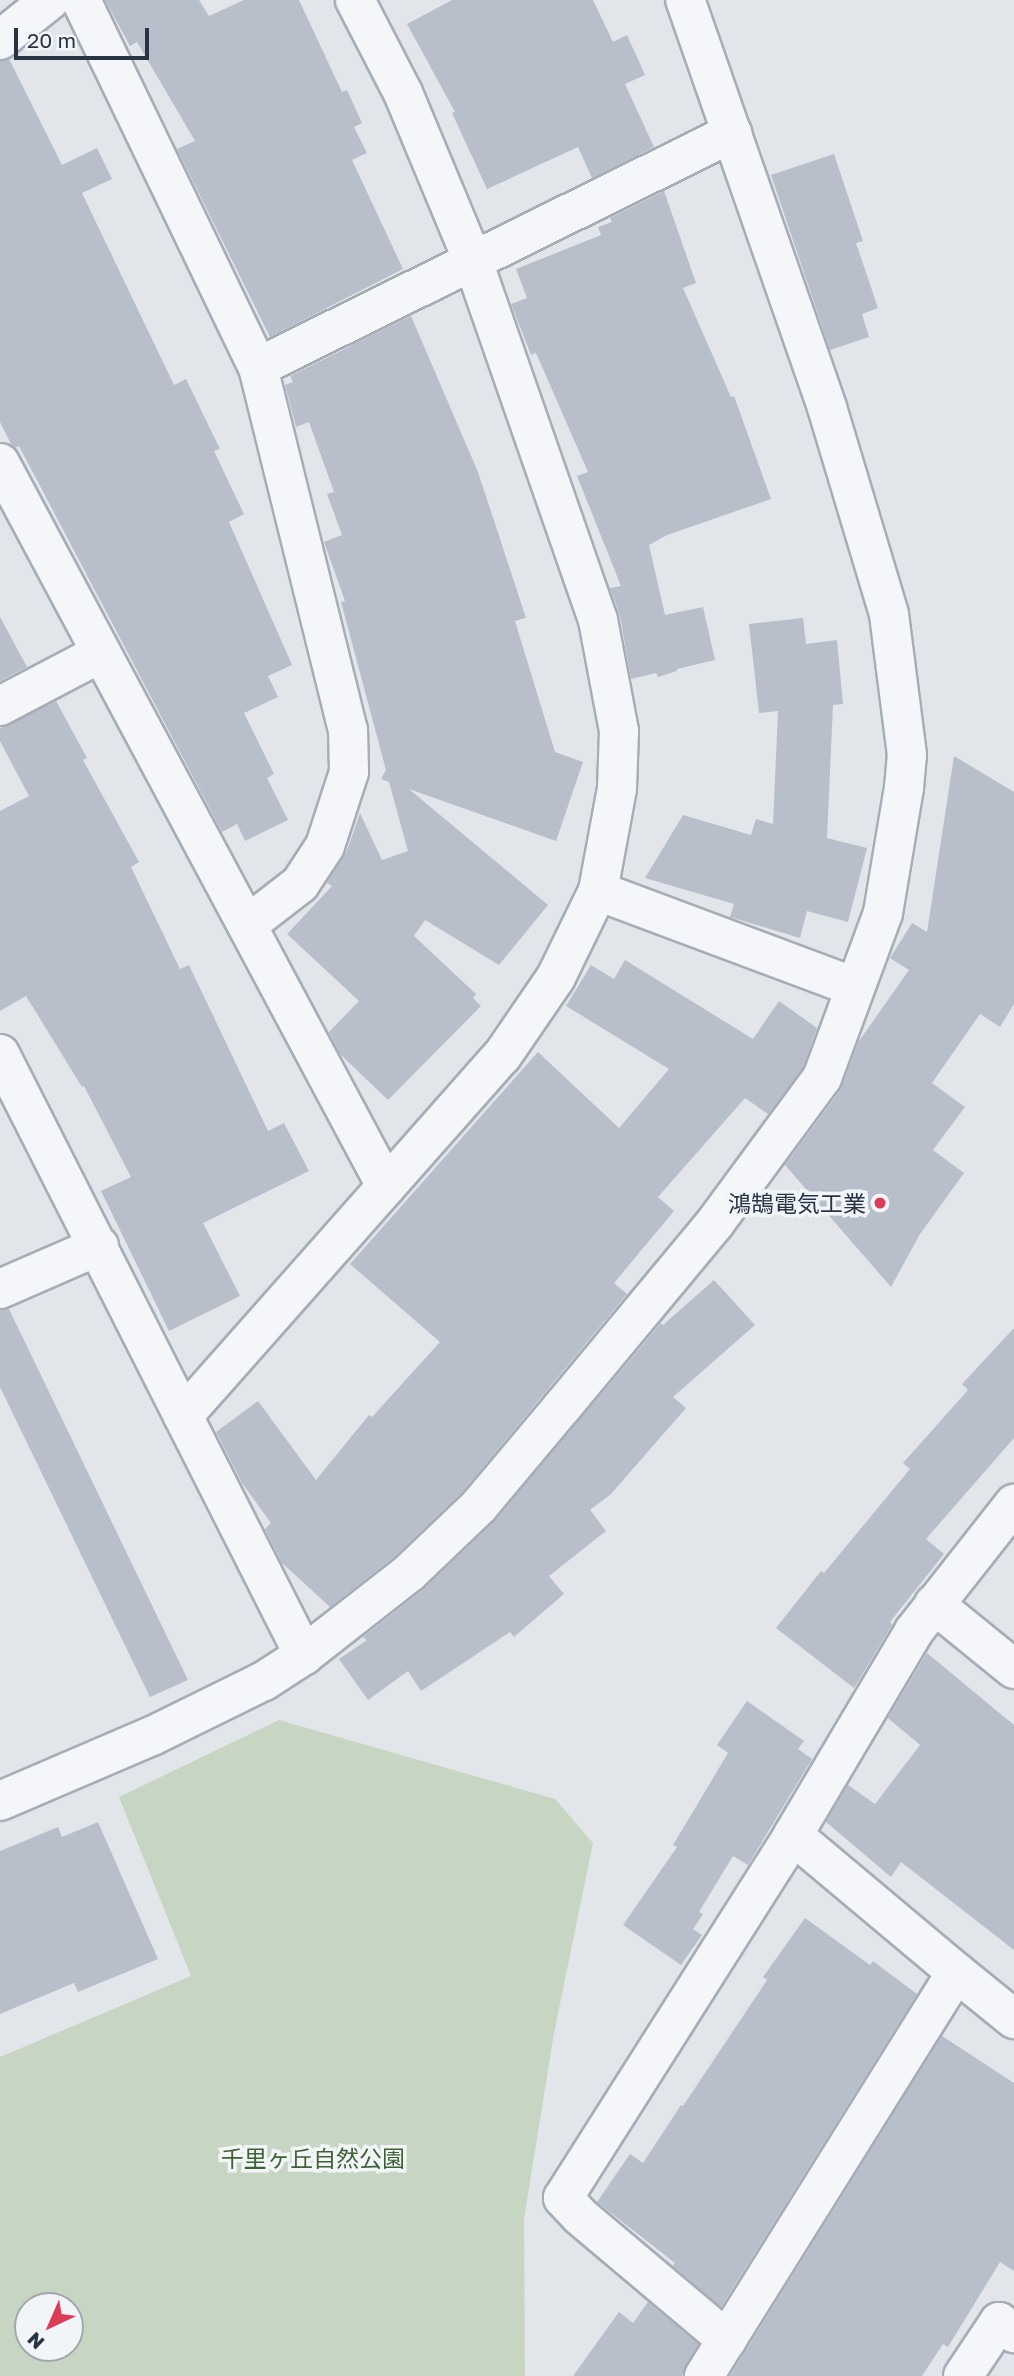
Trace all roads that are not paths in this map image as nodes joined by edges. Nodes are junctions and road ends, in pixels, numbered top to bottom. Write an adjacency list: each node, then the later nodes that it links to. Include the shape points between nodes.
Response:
1 (50, 0): 5 (street)
2 (81, 0): 8 (street)
3 (355, 0): 7 (street, via 403,93)
4 (685, 0): 6 (street)
5 (0, 40)
6 (732, 133): 7 (street); 14 (street, via 827,407 889,614 907,755 904,788 883,914)
7 (473, 261): 8 (street); 12 (street, via 598,620 612,682 619,731 617,788)
8 (258, 367): 13 (street, via 348,730 349,772 325,846 300,884)
9 (0, 463): 10 (street)
10 (101, 653): 11 (street); 13 (street)
11 (0, 706)
12 (598, 891): 14 (street); 16 (street, via 556,976 502,1056)
13 (247, 925): 16 (street)
14 (855, 987): 22 (street, via 822,1078 706,1234 480,1506 409,1573)
15 (0, 1054): 17 (street)
16 (386, 1186): 19 (street)
17 (99, 1246): 18 (street); 19 (street)
18 (0, 1289)
19 (183, 1416): 22 (street)
20 (1014, 1504): 21 (street)
21 (934, 1604): 23 (street); 25 (street)
22 (304, 1655): 24 (street, via 264,1681 152,1736)
23 (1014, 1669)
24 (0, 1801)
25 (793, 1835): 26 (street); 29 (street, via 563,2198)
26 (956, 1972): 27 (street); 29 (street)
27 (1014, 2019)
28 (1009, 2317): 31 (street)
29 (727, 2340): 30 (street)
30 (704, 2376)
31 (963, 2376)

